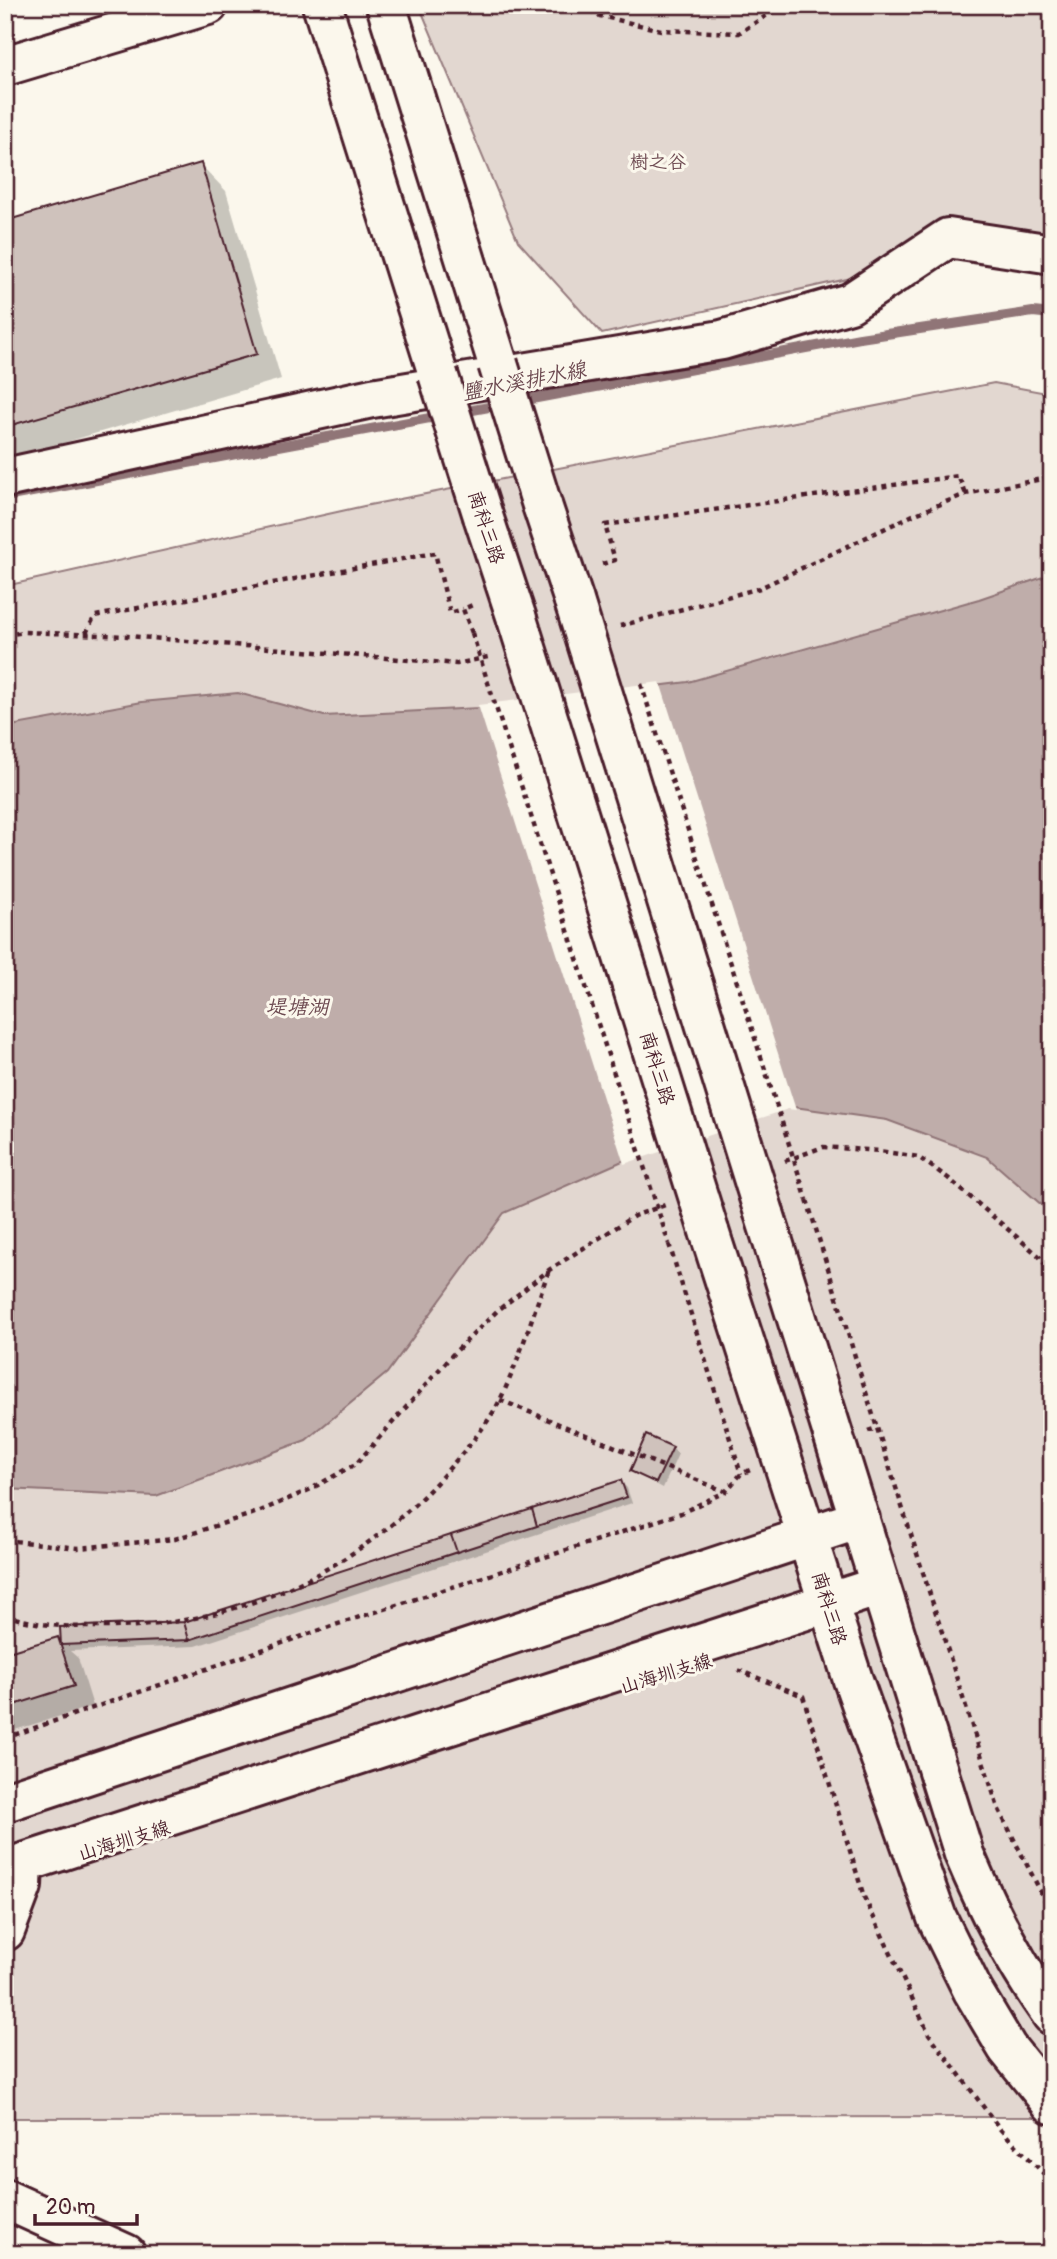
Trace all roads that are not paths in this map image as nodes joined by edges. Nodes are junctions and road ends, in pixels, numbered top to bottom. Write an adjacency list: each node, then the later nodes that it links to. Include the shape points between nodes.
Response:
1 (208, 5): 4 (street)
2 (322, 5): 8 (street, 南科三路, bridge)
3 (386, 5): 7 (street, bridge)
4 (5, 66)
5 (1052, 254): 6 (street, via 947,237 850,303 722,340 372,398)
6 (5, 478)
7 (860, 1519): 8 (street); 9 (street)
8 (808, 1537): 10 (street, 南科三路); 11 (street)
9 (880, 1586): 10 (street); 14 (street, via 964,1854 989,1914)
10 (829, 1602): 12 (street); 15 (street, 南科三路, via 937,1919 1007,2048)
11 (5, 1802)
12 (14, 1866): 13 (street, via 22,1886)
13 (5, 1931)
14 (1052, 2015)
15 (1052, 2104)
16 (5, 2199): 17 (street)
17 (119, 2253)

